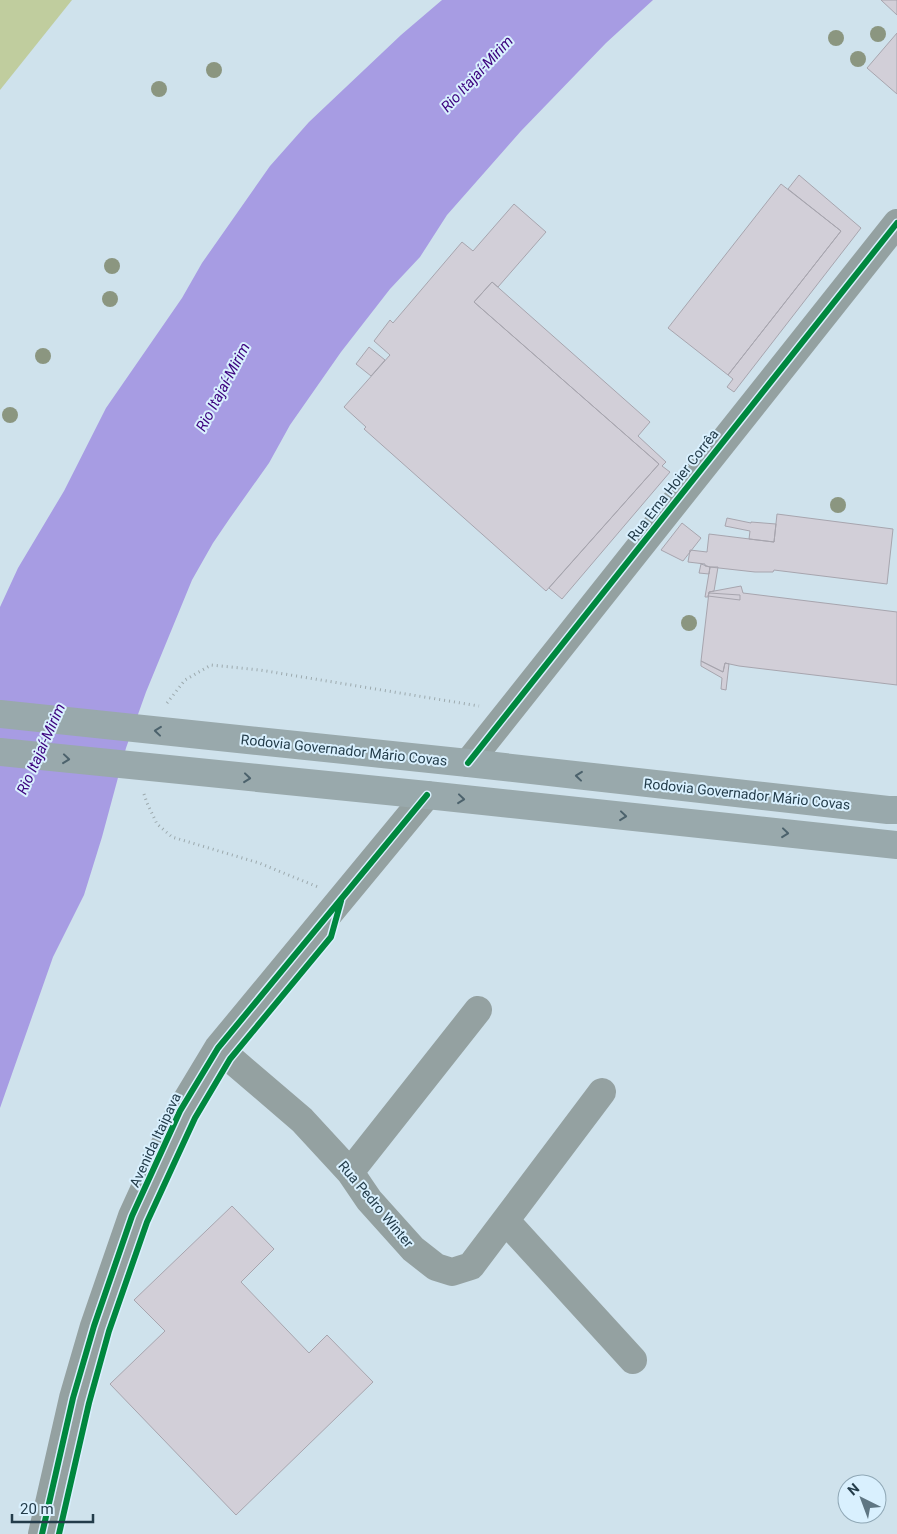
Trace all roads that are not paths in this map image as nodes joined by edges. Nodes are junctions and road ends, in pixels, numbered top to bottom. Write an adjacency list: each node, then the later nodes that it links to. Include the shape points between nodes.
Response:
1 (897, 223): 4 (street, Rua Erna Hoier Corrêa)
2 (0, 714): 4 (highway, Rodovia Governador Mário Covas, one-way to 2)
3 (0, 752): 5 (highway, one-way to 5)
4 (468, 763): 6 (highway, Rodovia Governador Mário Covas, one-way to 4)
5 (427, 795): 7 (highway, one-way to 7); 11 (street, Avenida Itaipava)
6 (897, 810)
7 (852, 840): 8 (highway); 9 (highway)
8 (897, 845)
9 (897, 858)
10 (478, 1010): 13 (street)
11 (218, 1048): 13 (street, Rua Pedro Winter, via 302,1120); 16 (street, Avenida Itaipava, via 180,1111 132,1216 73,1398)
12 (602, 1092): 14 (street, Rua Pedro Winter)
13 (350, 1172): 14 (street, Rua Pedro Winter, via 391,1225 413,1249 436,1267 452,1272 471,1266)
14 (506, 1221): 15 (street)
15 (633, 1360)
16 (42, 1534)

